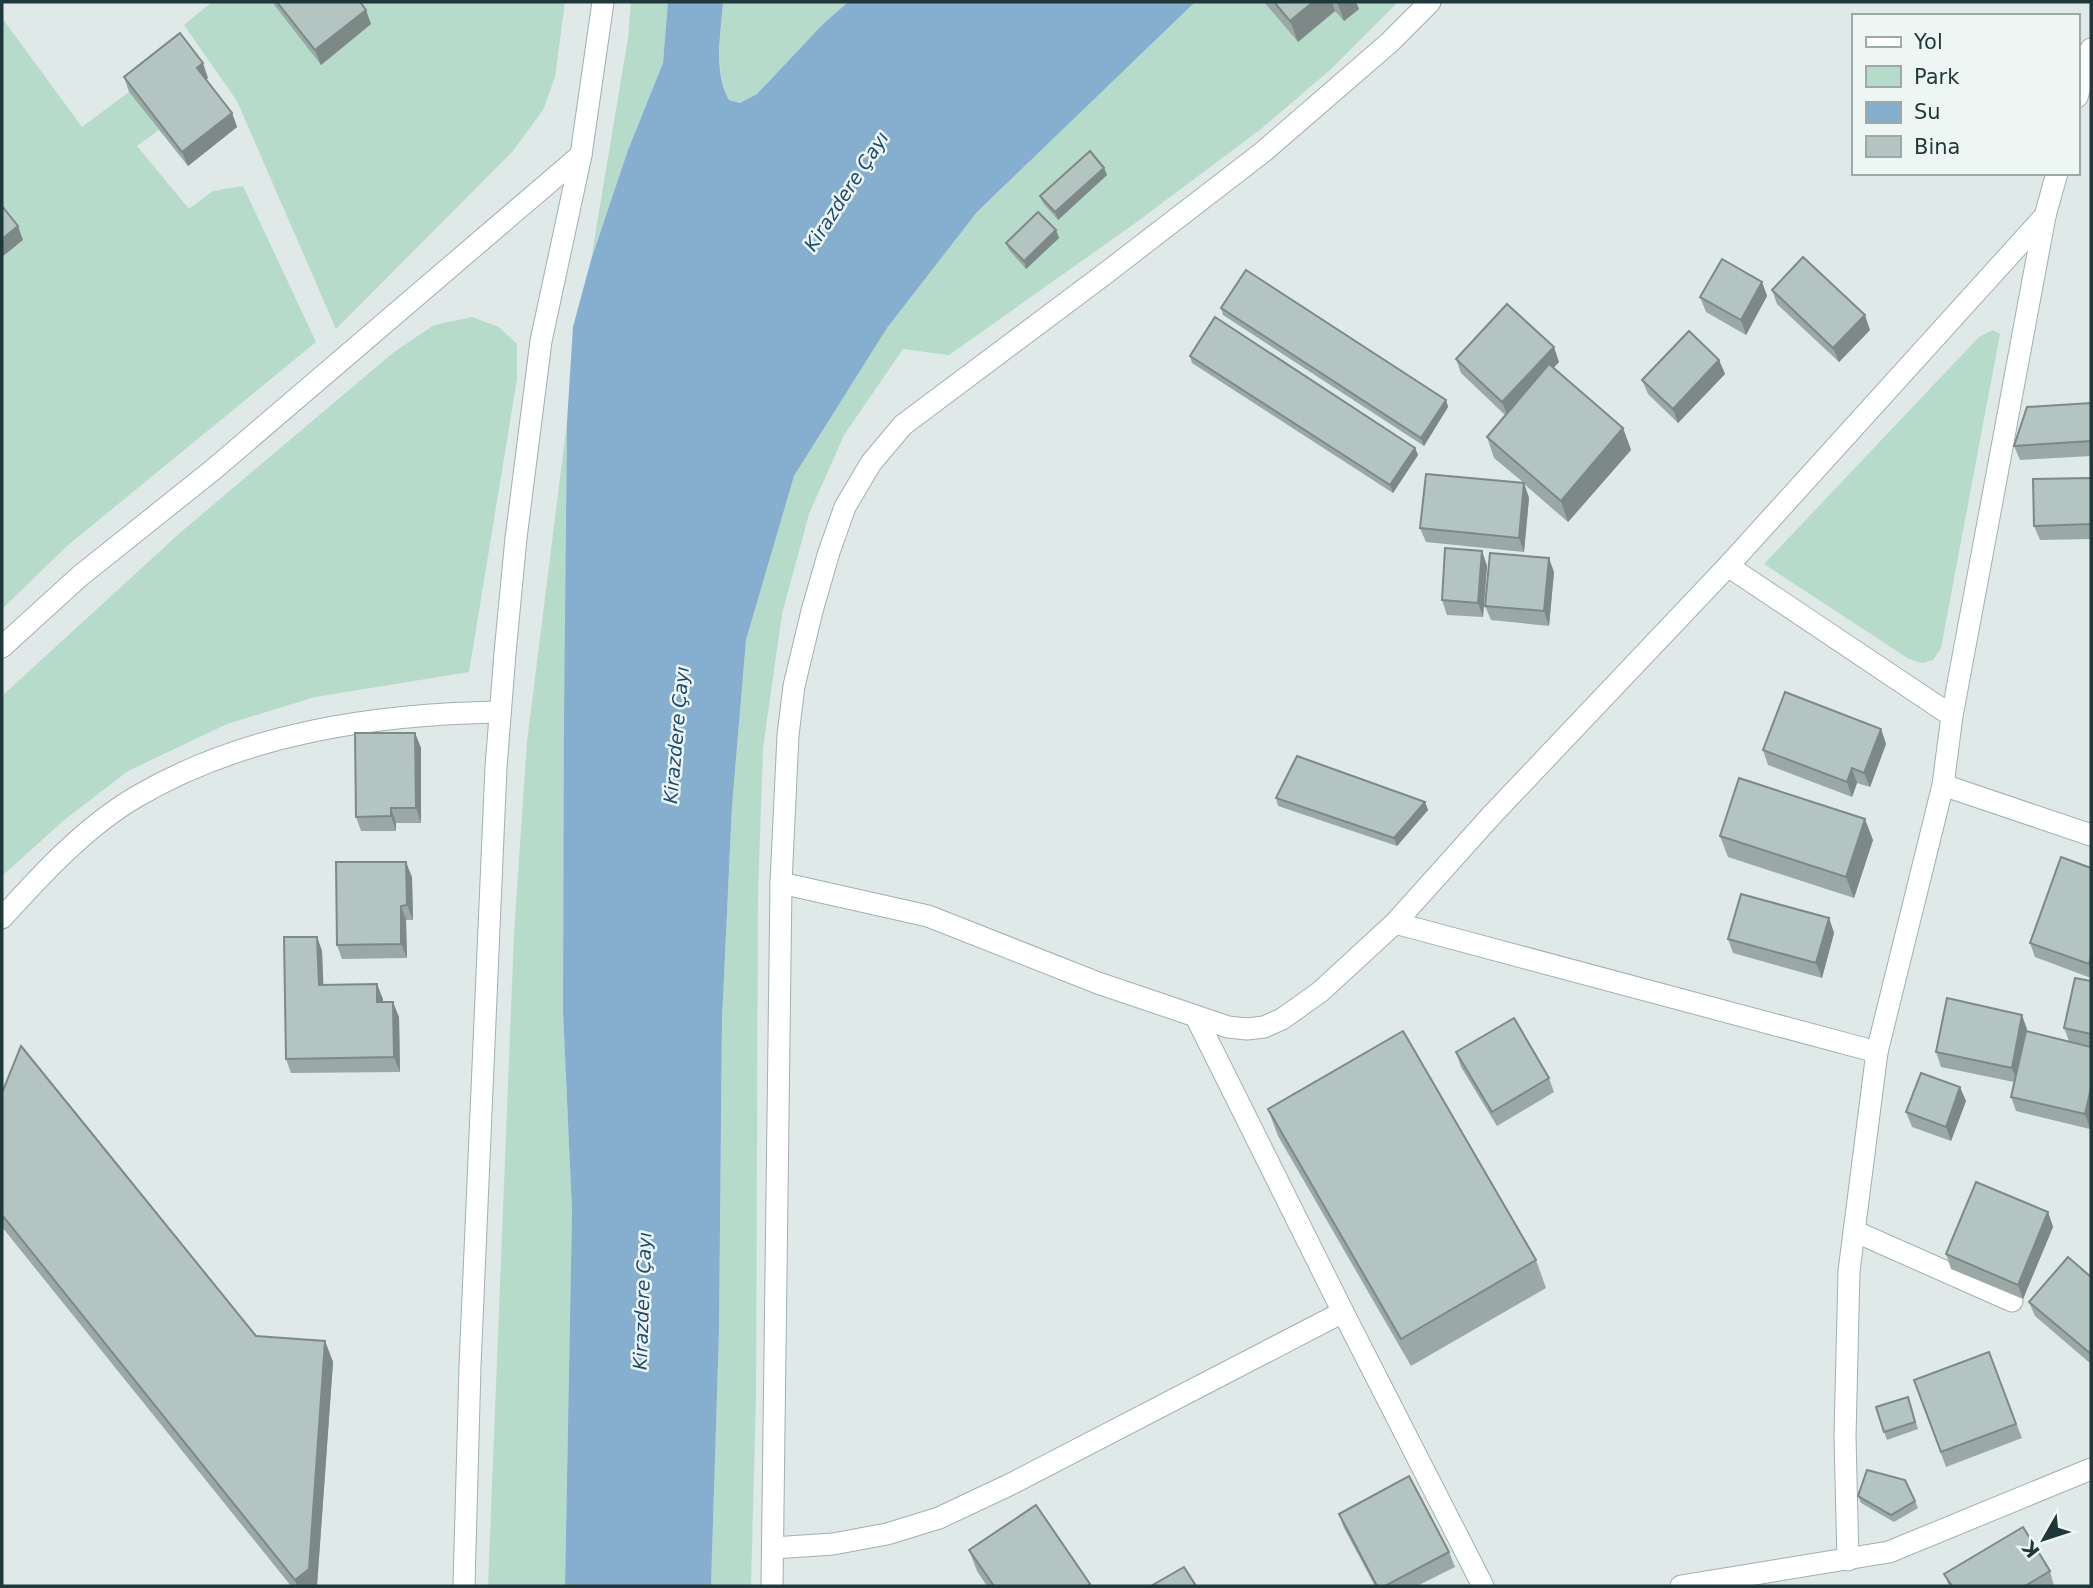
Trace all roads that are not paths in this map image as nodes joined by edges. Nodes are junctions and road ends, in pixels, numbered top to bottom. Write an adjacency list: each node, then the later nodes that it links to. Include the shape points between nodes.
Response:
1 (603, 2): 5 (street)
2 (1430, 2): 14 (street, via 1263,152 903,425 871,463 845,507 829,552 794,686)
3 (2091, 49): 4 (street)
4 (2079, 90)
5 (581, 155): 9 (street, via 224,460 80,576); 10 (street, via 541,341)
6 (2056, 175): 7 (street)
7 (2045, 216): 8 (street); 11 (street)
8 (1728, 566): 11 (street); 16 (street)
9 (2, 647)
10 (500, 712): 15 (street, via 433,713 301,734 181,773 134,798 83,835); 25 (street)
11 (1952, 716): 12 (street)
12 (1943, 785): 13 (street); 18 (street)
13 (2091, 835)
14 (781, 883): 17 (street, via 928,916); 23 (street)
15 (2, 918)
16 (1395, 923): 17 (street, via 1320,992 1282,1019 1247,1029); 18 (street)
17 (1196, 1017): 21 (street)
18 (1877, 1052): 19 (street)
19 (1854, 1231): 20 (street); 24 (street, via 1845,1436)
20 (2012, 1301)
21 (1343, 1312): 23 (street, via 939,1518 833,1544); 27 (street)
22 (2091, 1469): 24 (street, via 1889,1552)
23 (773, 1548): 26 (street)
24 (1848, 1560): 28 (street)
25 (464, 1586)
26 (772, 1586)
27 (1483, 1586)
28 (1681, 1586)

